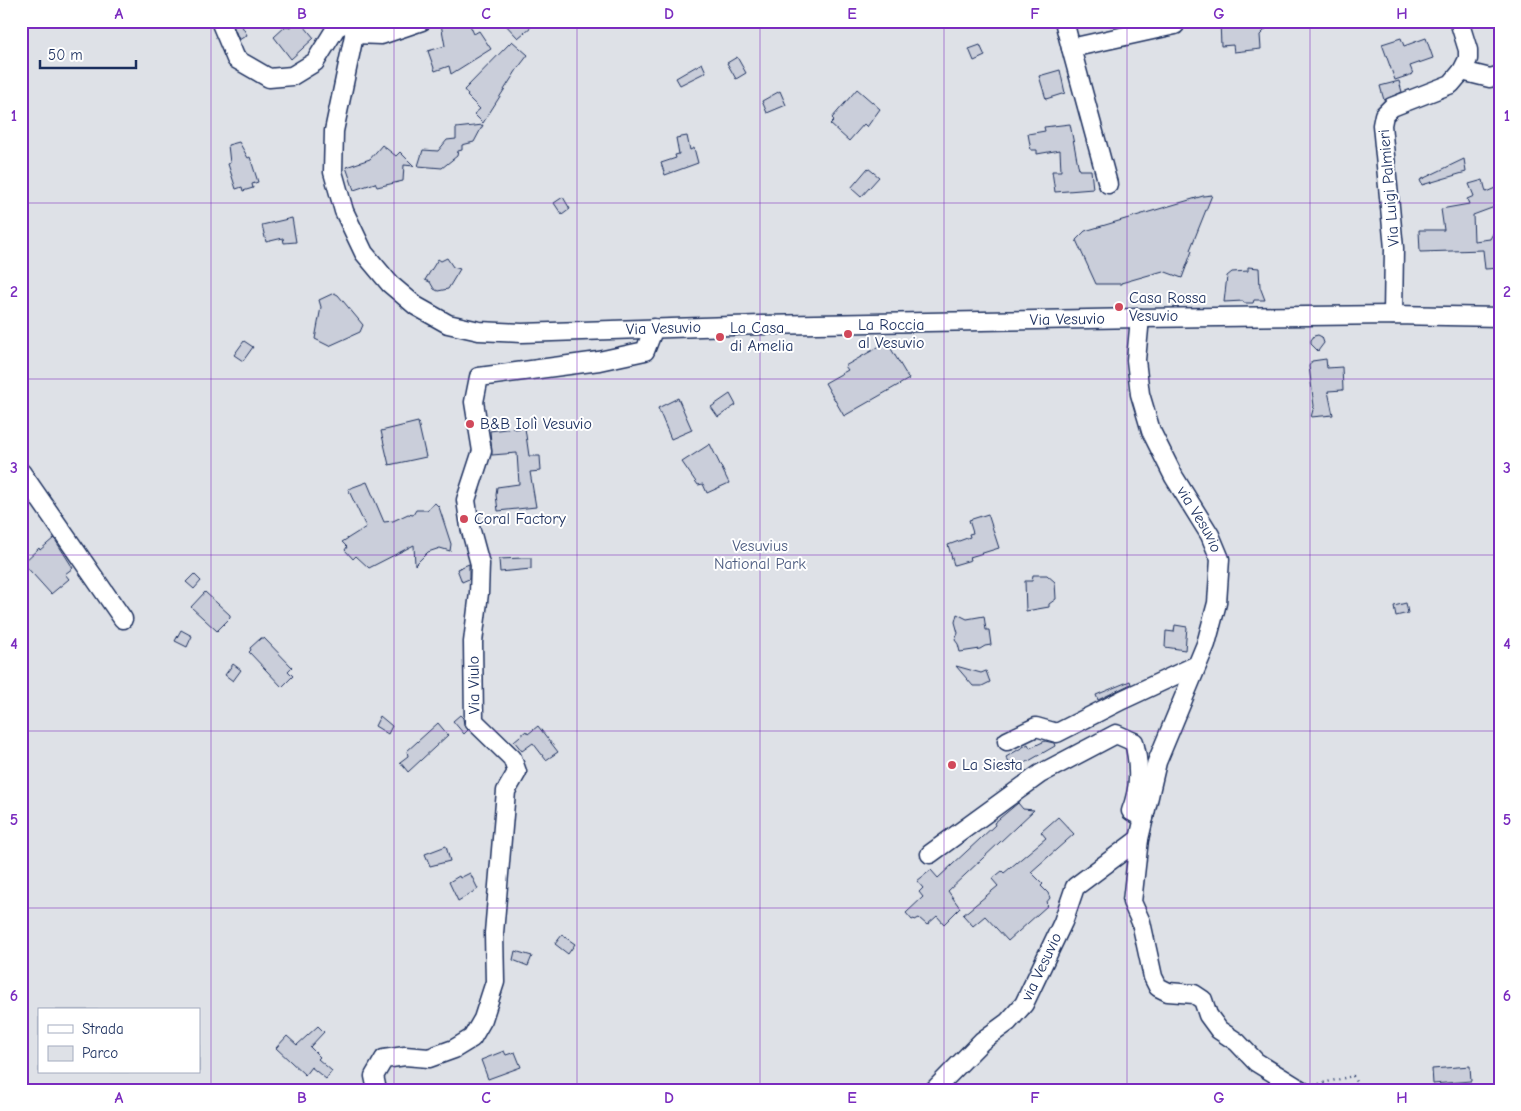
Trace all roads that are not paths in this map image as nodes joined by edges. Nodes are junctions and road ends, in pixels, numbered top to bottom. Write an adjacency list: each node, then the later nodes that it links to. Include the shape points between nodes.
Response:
1 (220, 21): 6 (street, via 236,60 268,78 292,76 315,62 336,28)
2 (422, 21): 6 (street, via 381,35)
3 (1064, 21): 7 (street)
4 (1459, 21): 8 (street, via 1468,50 1468,59)
5 (1179, 23): 7 (street)
6 (353, 26): 14 (street, Via Vesuvio, via 334,130 333,172 344,211 364,253 390,284 416,306 448,324 479,331)
7 (1071, 48): 10 (street)
8 (1462, 70): 9 (street, via 1490,78); 11 (street, Via Luigi Palmieri, via 1450,84 1392,108 1384,115 1382,125 1394,248)
9 (1500, 75)
10 (1108, 184)
11 (1393, 315): 12 (street, Via Vesuvio); 13 (street, Via Vesuvio)
12 (1500, 317)
13 (1140, 318): 14 (street, Via Vesuvio); 17 (street, via Vesuvio, via 1136,360 1140,394 1151,431 1174,478 1210,535 1220,560 1217,603)
14 (654, 328): 23 (street, Via Viulo, via 644,351 599,361 479,378 474,402 482,451 466,500 480,564 474,642 474,722 512,758 517,772 506,791 505,800 494,933 496,982 483,1019 472,1038 429,1058 405,1056 384,1059 374,1076)
15 (21, 472): 16 (street)
16 (123, 618)
17 (1197, 665): 18 (street, via 1057,733 1036,727); 19 (street, via Vesuvio, via 1157,762)
18 (1007, 741)
19 (1144, 818): 20 (street, via Vesuvio); 21 (street, via 1130,811 1138,794 1138,757 1134,742 1116,734 1040,774)
20 (1139, 838): 22 (street, via Vesuvio, via 1132,902 1141,922 1158,987 1168,992 1194,994 1203,1000 1208,1015 1219,1030 1237,1042 1256,1062); 24 (street, via Vesuvio, via 1075,887 1024,1004)
21 (930, 854)
22 (1301, 1089)
23 (377, 1090)
24 (934, 1090)

